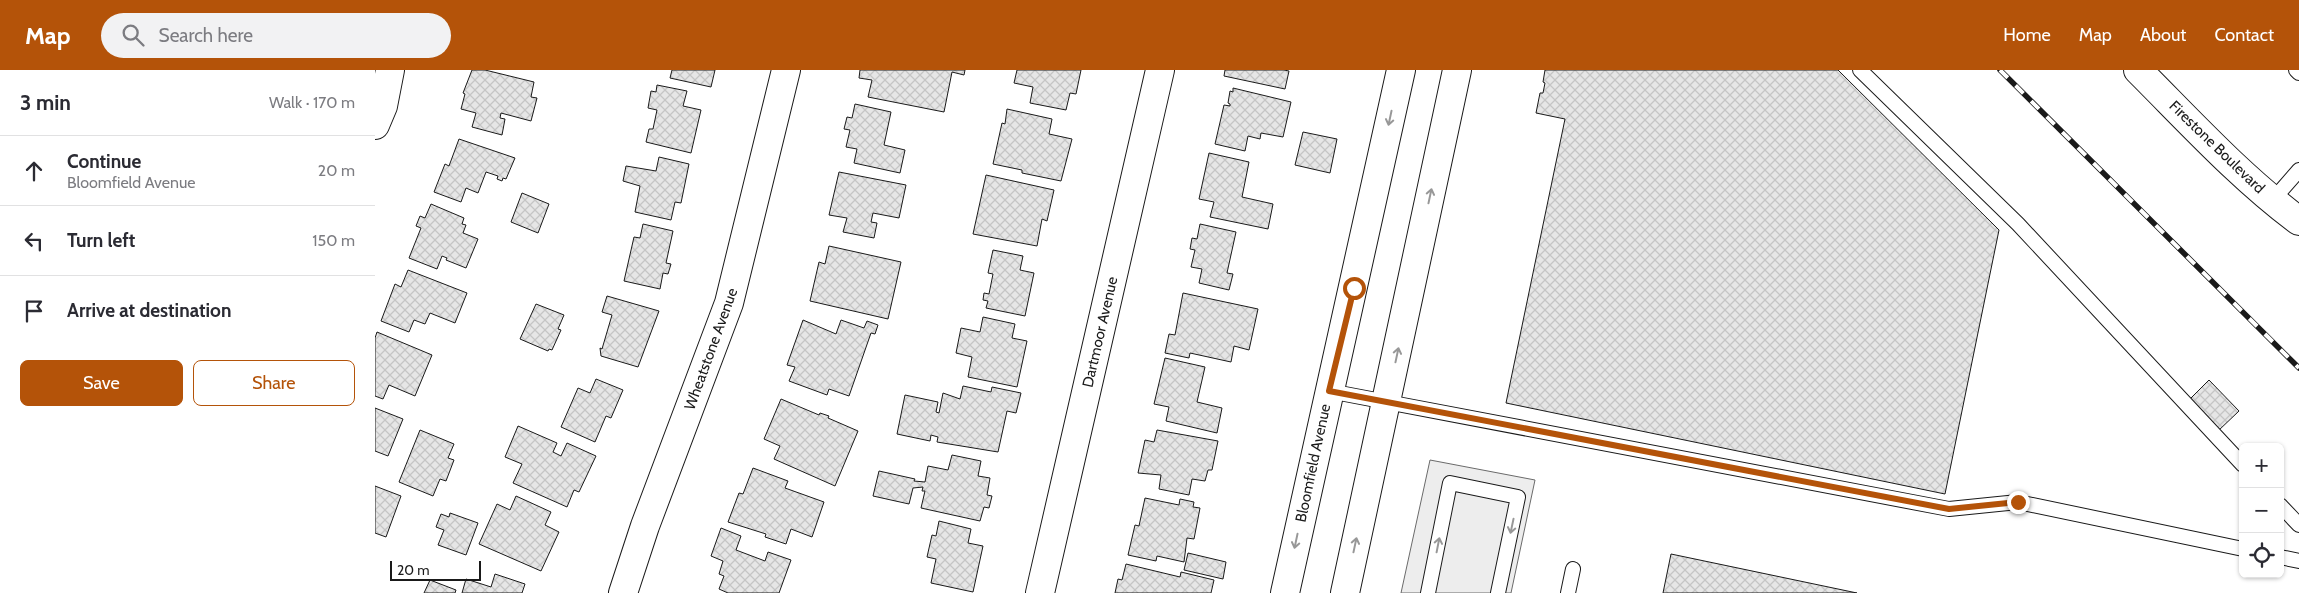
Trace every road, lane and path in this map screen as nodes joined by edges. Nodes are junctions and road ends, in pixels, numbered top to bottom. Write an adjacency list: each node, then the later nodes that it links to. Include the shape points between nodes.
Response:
1 (390, 70): 10 (street, via 383,106)
2 (786, 70): 23 (street, Wheatstone Avenue, via 729,304)
3 (1160, 70): 24 (street, Dartmoor Avenue)
4 (1401, 70): 14 (street, Bloomfield Avenue, one-way to 14)
5 (1457, 70): 15 (street, one-way to 5)
6 (1860, 70): 16 (lane, via 2018,224)
7 (2138, 70): 12 (street, Firestone Boulevard)
8 (2296, 70): 9 (lane)
9 (2299, 73)
10 (375, 125)
11 (2299, 170): 12 (lane)
12 (2272, 200): 13 (street, Firestone Boulevard)
13 (2299, 221)
14 (1329, 391): 15 (lane); 25 (street, Bloomfield Avenue, one-way to 25)
15 (1387, 403): 19 (lane, via 1949,509 2018,502); 26 (street, one-way to 15)
16 (2239, 461)
17 (2284, 509): 18 (lane)
18 (2299, 525)
19 (2239, 548)
20 (2284, 558): 21 (lane)
21 (2299, 561)
22 (1573, 568): 29 (lane)
23 (623, 593)
24 (1040, 593)
25 (1285, 593)
26 (1345, 593)
27 (1428, 593): 28 (lane, one-way to 28, via 1450,483 1518,497)
28 (1498, 593)
29 (1568, 593)

